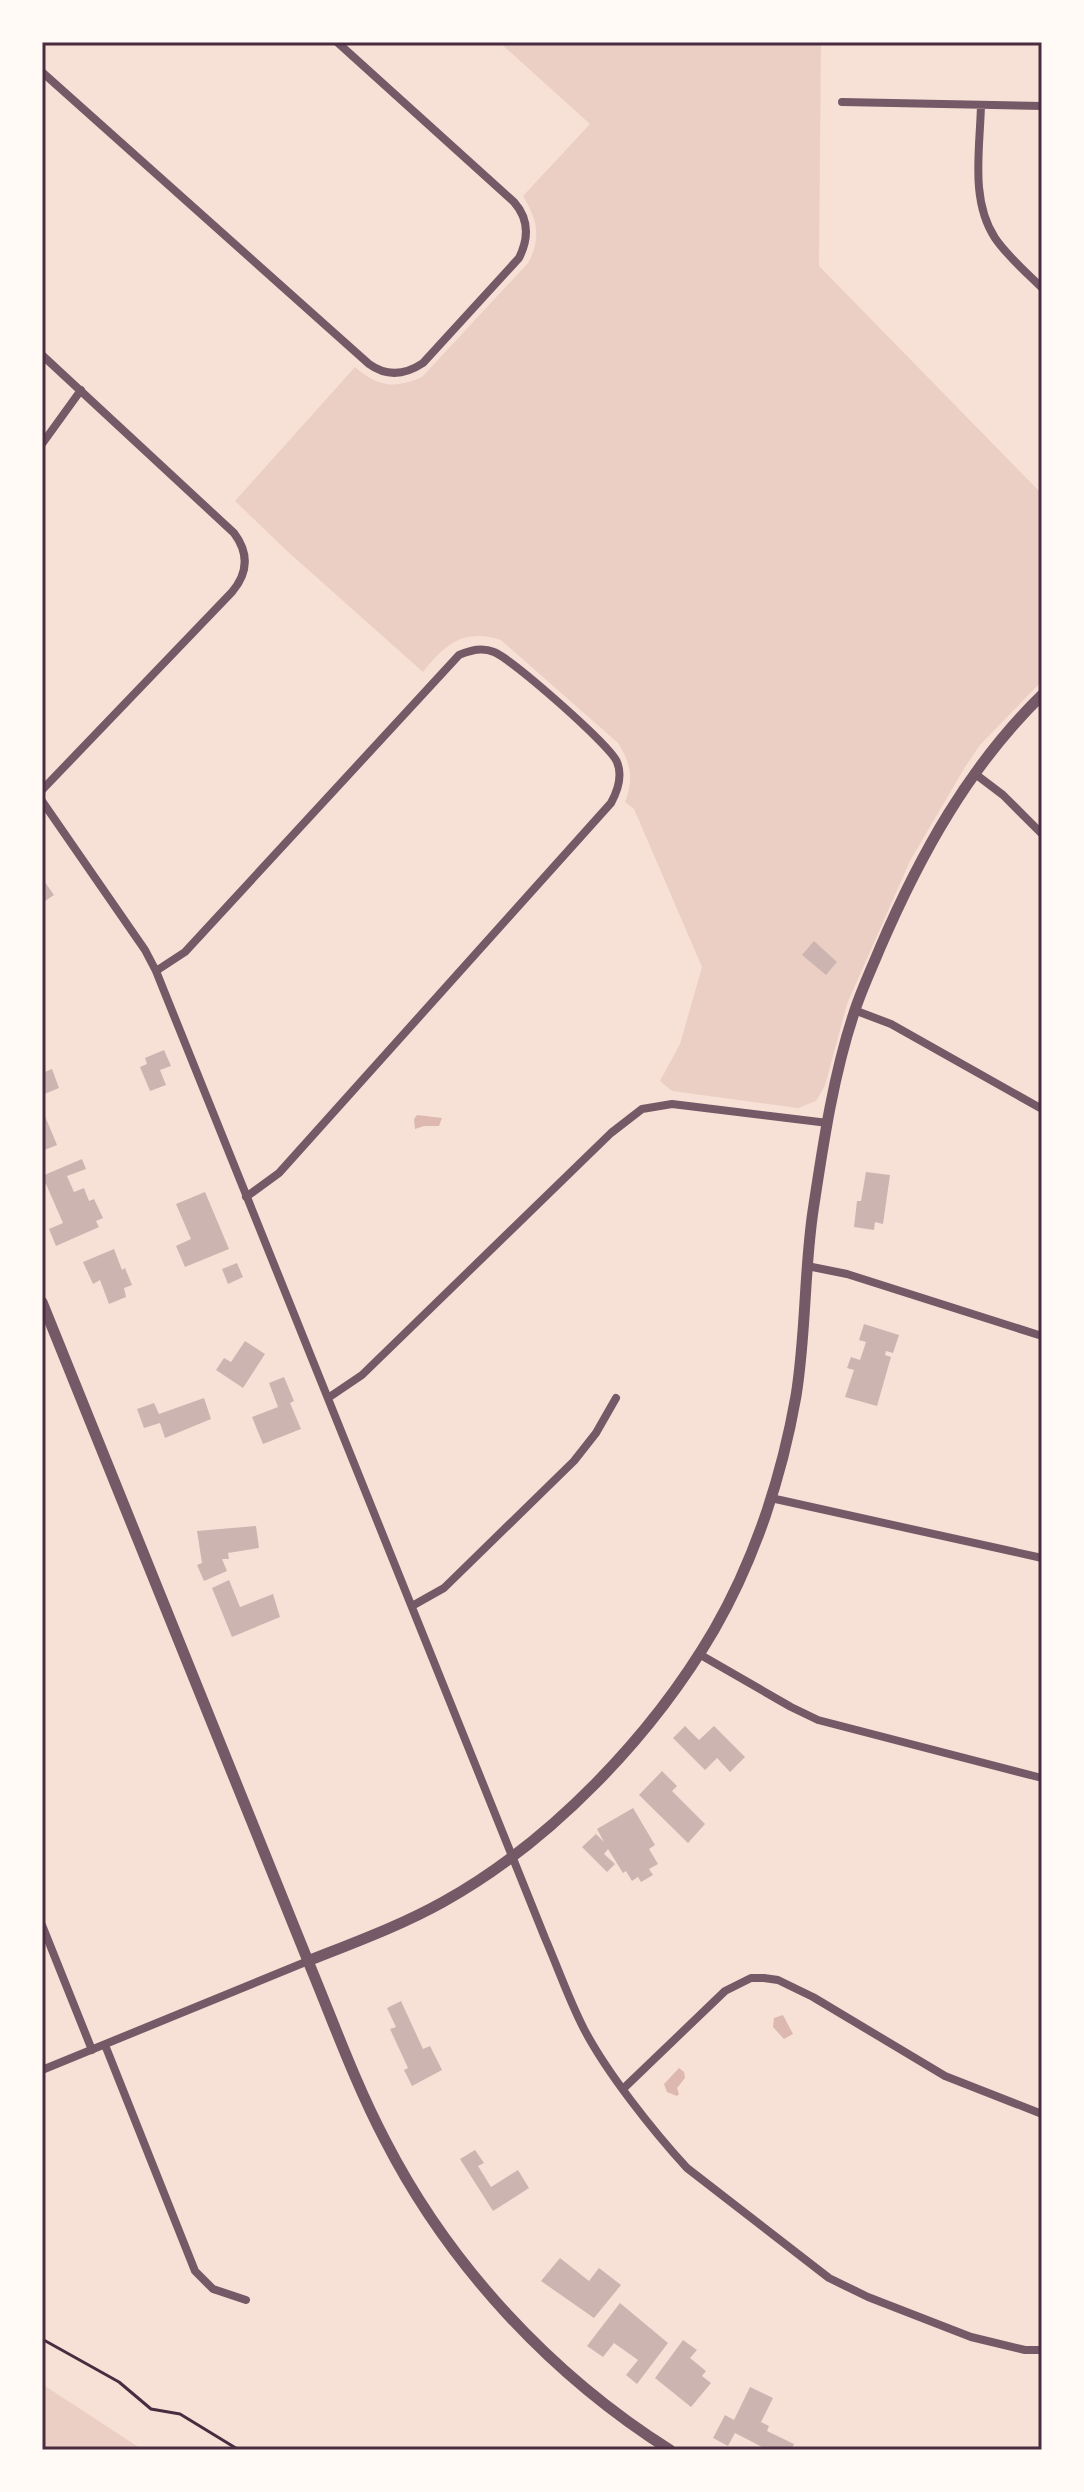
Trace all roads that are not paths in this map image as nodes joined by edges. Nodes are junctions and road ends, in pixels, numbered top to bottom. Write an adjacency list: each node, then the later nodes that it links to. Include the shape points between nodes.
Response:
1 (337, 42): 2 (street, via 514,202 526,223 519,258 423,363 398,374 369,364)
2 (42, 72)
3 (842, 102): 4 (street)
4 (981, 105): 5 (street); 6 (street, via 979,180 985,220 996,240)
5 (1042, 106)
6 (1042, 288)
7 (42, 355): 8 (street)
8 (81, 390): 9 (street); 12 (street, via 239,539 246,562 232,592)
9 (42, 444)
10 (1042, 695): 11 (street)
11 (974, 773): 14 (street); 16 (street, via 911,882)
12 (42, 790)
13 (42, 801): 15 (street)
14 (1042, 834)
15 (156, 971): 19 (street); 19 (street, via 185,952 459,655 492,650 504,656 612,752 621,775 611,803 279,1173)
16 (854, 1010): 17 (street, via 891,1024); 18 (street)
17 (1042, 1109)
18 (828, 1123): 20 (street); 23 (street, via 672,1104 642,1109 362,1375)
19 (246, 1197): 23 (street)
20 (807, 1266): 22 (street); 25 (street, via 795,1398)
21 (42, 1302): 32 (street)
22 (1042, 1336)
23 (328, 1398): 27 (street)
24 (616, 1398): 27 (street, via 574,1461 444,1588)
25 (771, 1498): 26 (street); 28 (street, via 727,1603)
26 (1042, 1558)
27 (412, 1606): 30 (street)
28 (699, 1654): 29 (street, via 818,1720); 30 (street, via 611,1768)
29 (1042, 1778)
30 (513, 1854): 32 (street, via 445,1901); 36 (street, via 585,2030)
31 (42, 1925): 34 (street)
32 (308, 1961): 33 (street); 40 (street, via 385,2140 438,2229 487,2291 554,2360)
33 (105, 2045): 34 (street); 38 (street, via 195,2271 213,2289)
34 (92, 2050): 35 (street)
35 (42, 2070)
36 (624, 2088): 37 (street, via 725,1991 751,1978 764,1978 813,1997 945,2076); 39 (street, via 687,2168 829,2278 971,2337)
37 (1042, 2114)
38 (246, 2300)
39 (1042, 2350)
40 (670, 2450)

